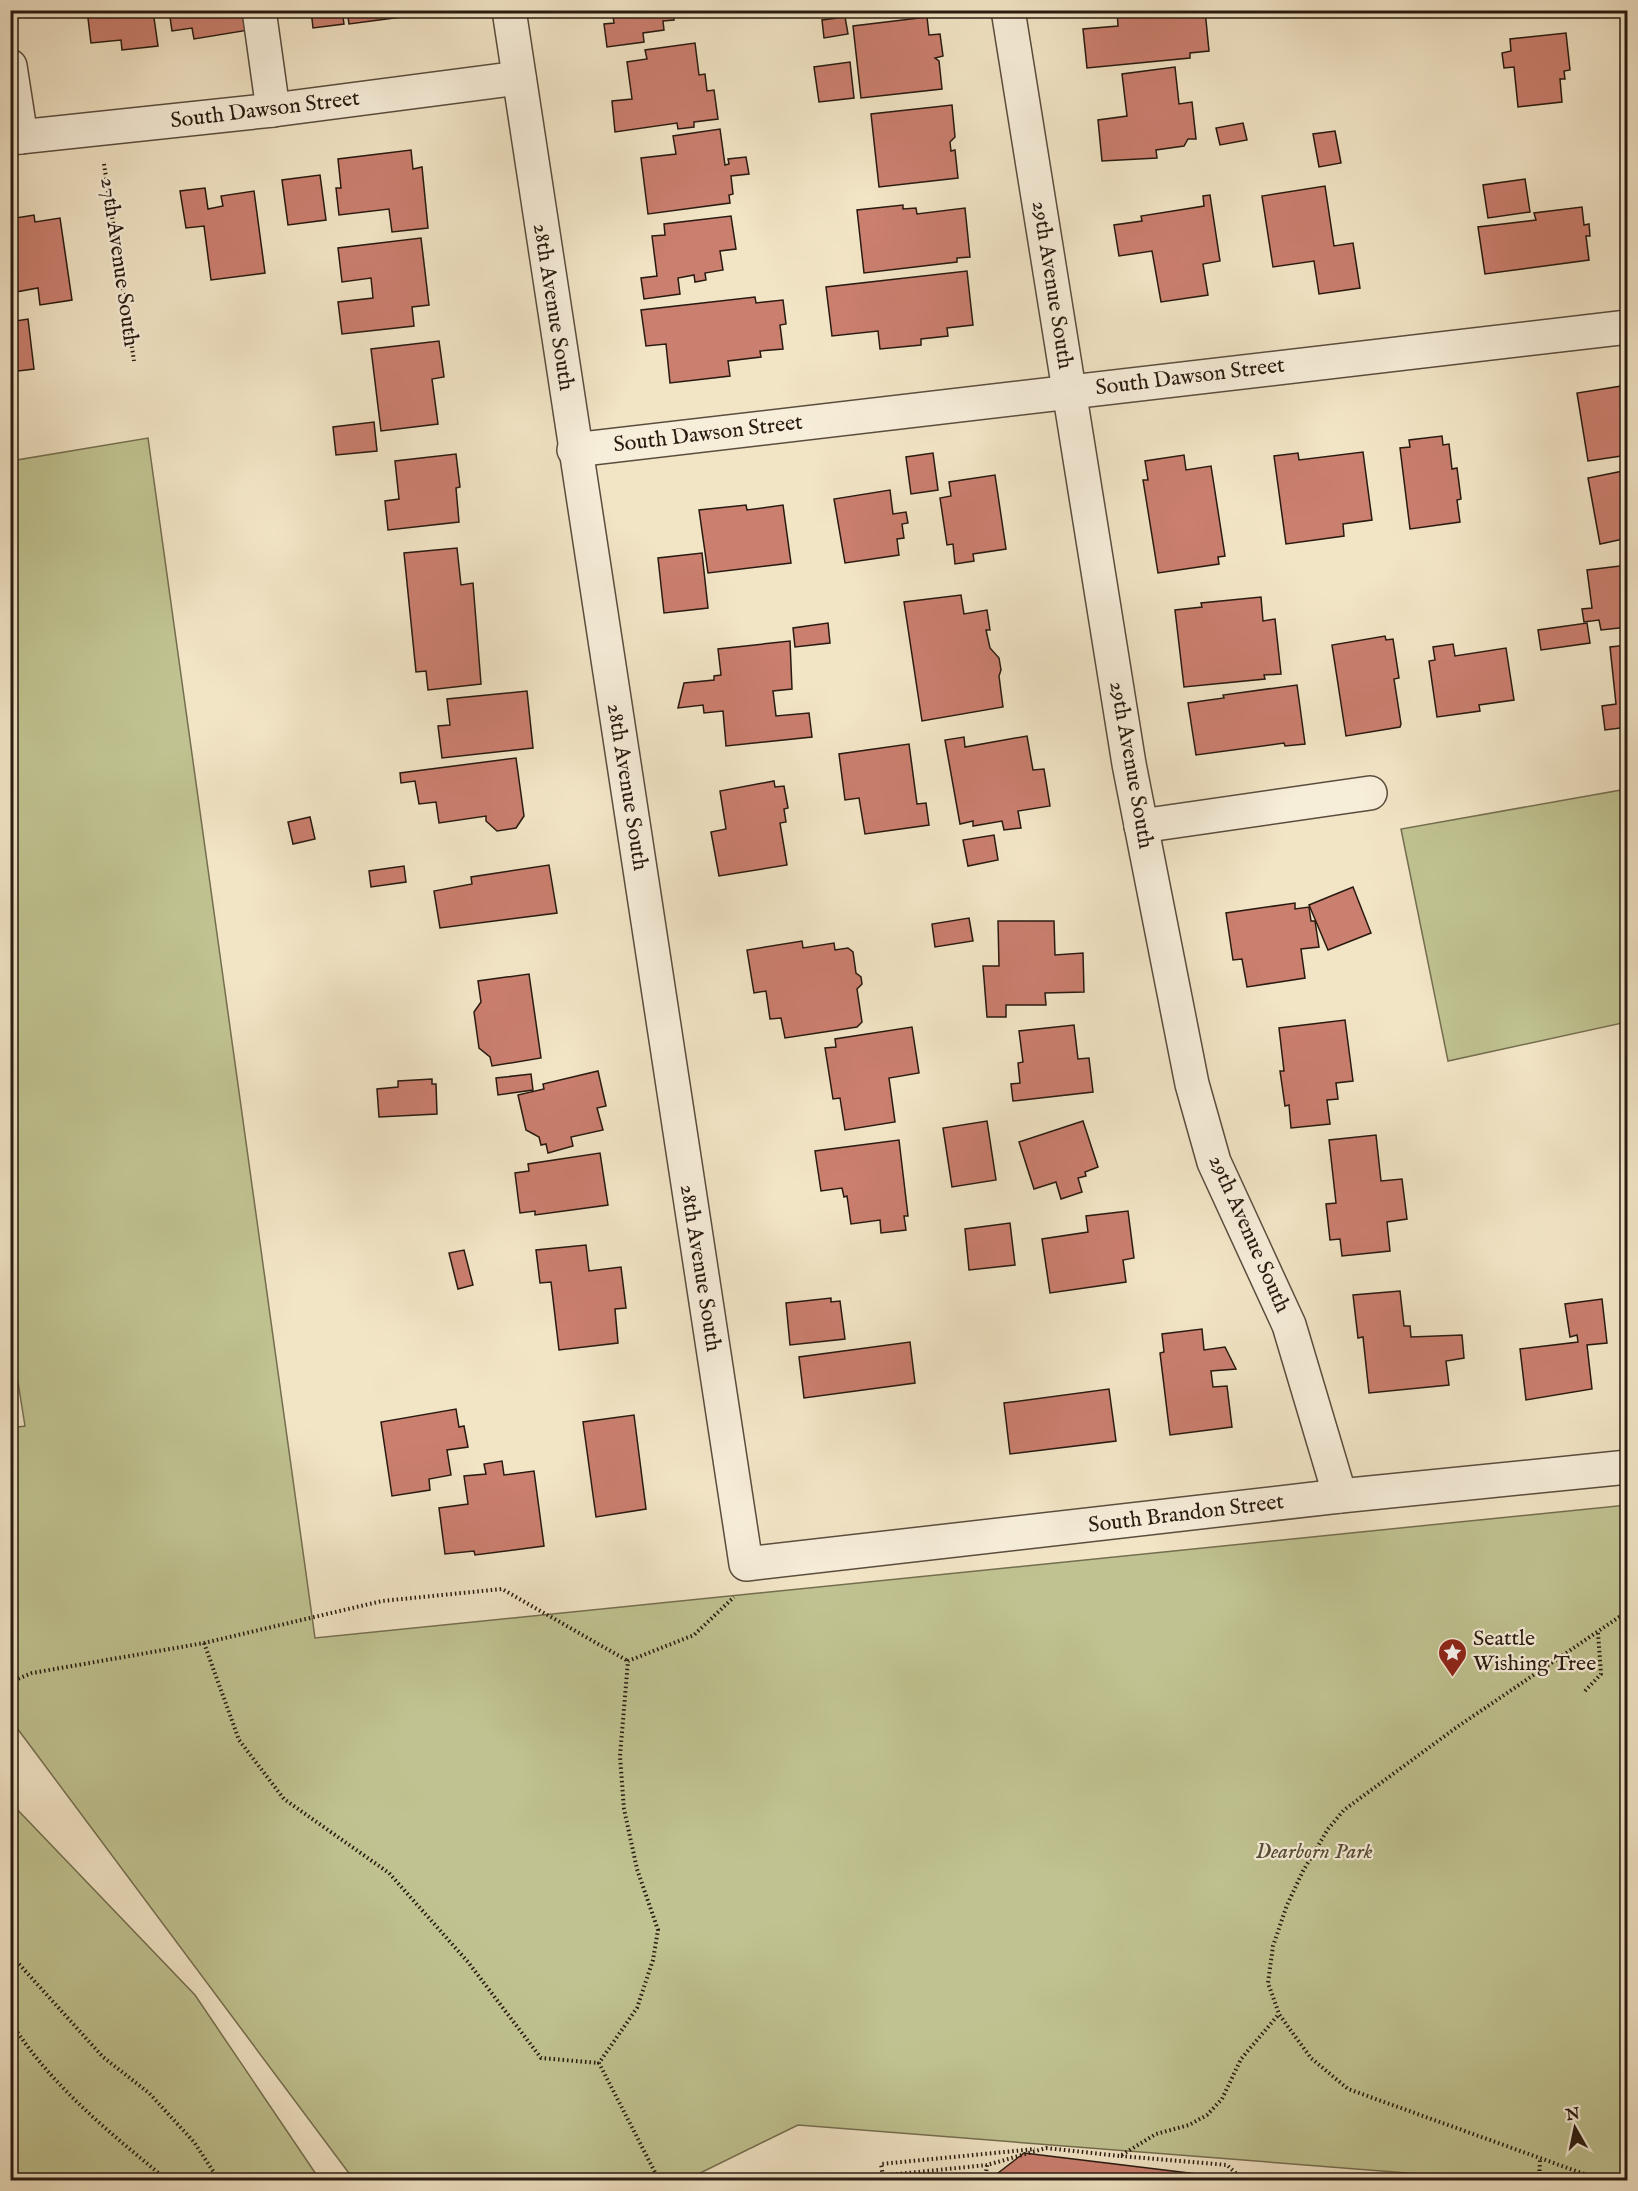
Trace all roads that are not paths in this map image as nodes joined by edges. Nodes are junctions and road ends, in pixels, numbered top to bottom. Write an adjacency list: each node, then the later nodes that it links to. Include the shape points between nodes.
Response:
1 (259, 10): 6 (street)
2 (509, 10): 5 (street, 28th Avenue South)
3 (1008, 10): 9 (street, 29th Avenue South)
4 (10, 66): 7 (street)
5 (519, 78): 6 (street, South Dawson Street); 10 (street, 28th Avenue South)
6 (273, 110): 7 (street, South Dawson Street)
7 (16, 138)
8 (1628, 327): 9 (street, South Dawson Street)
9 (1070, 391): 10 (street, South Dawson Street); 12 (street, 29th Avenue South)
10 (574, 450): 15 (street, 28th Avenue South)
11 (1370, 793): 12 (street)
12 (1141, 826): 14 (street, 29th Avenue South, via 1192,1084 1214,1162 1289,1325)
13 (1628, 1467): 14 (street, South Brandon Street)
14 (1340, 1496): 15 (street, South Brandon Street)
15 (760, 1562)

